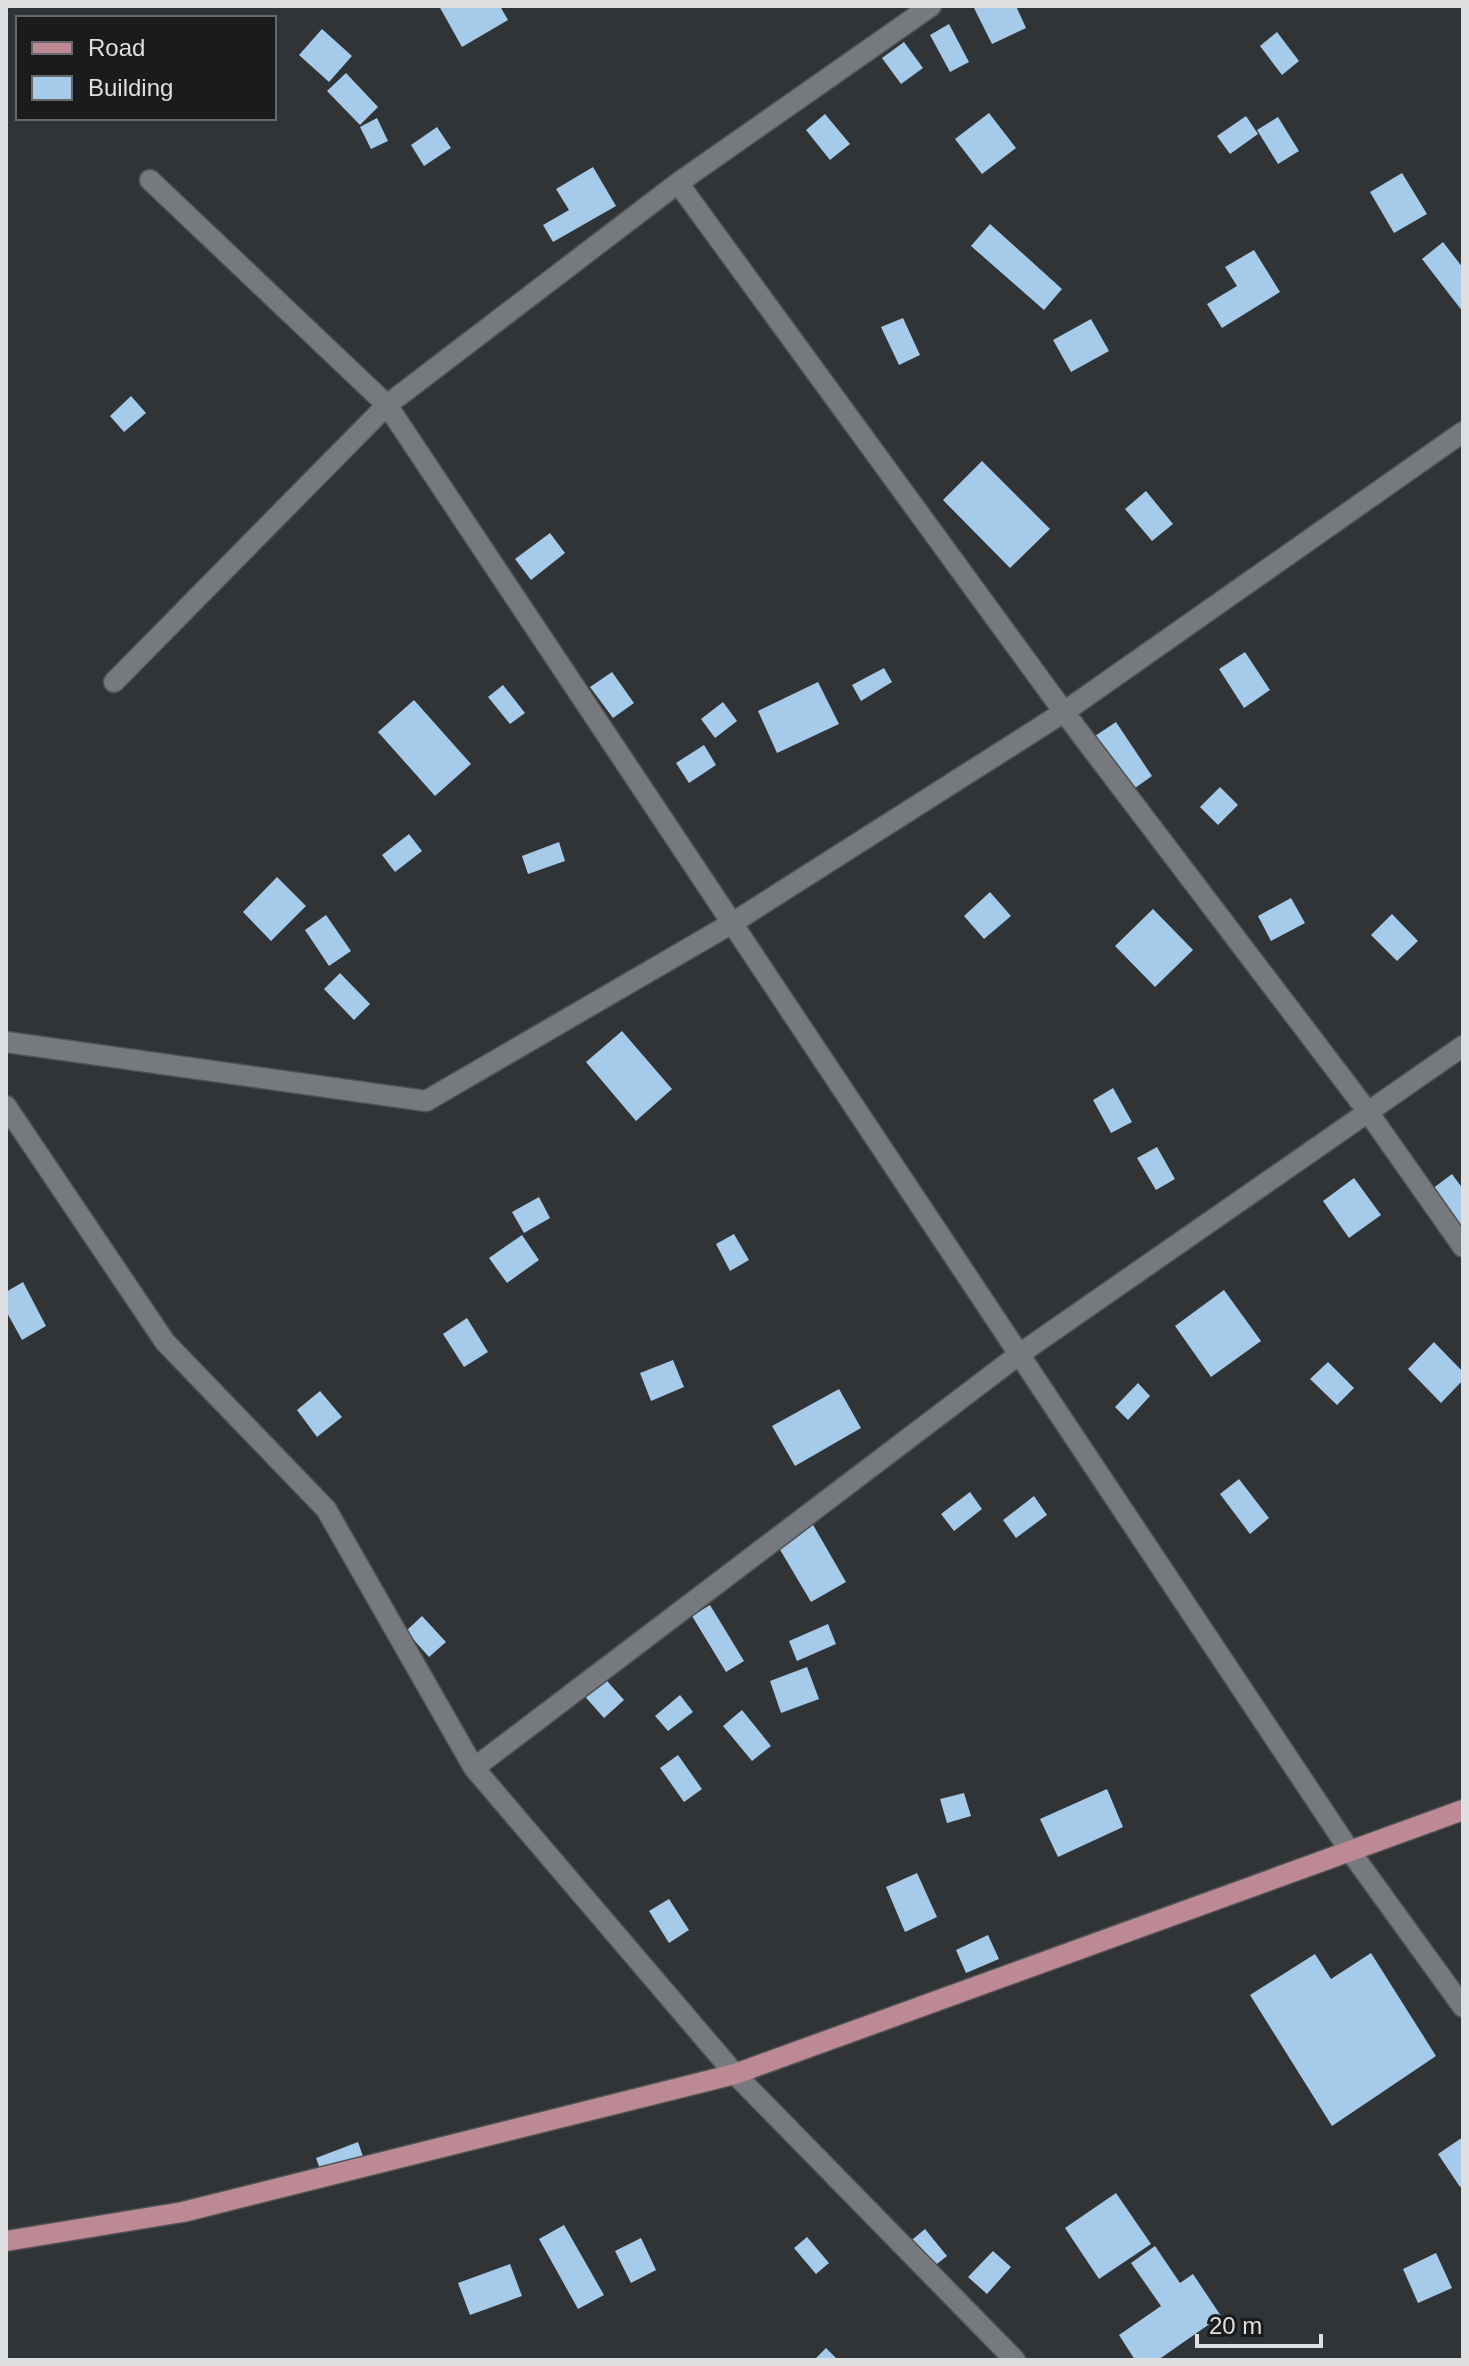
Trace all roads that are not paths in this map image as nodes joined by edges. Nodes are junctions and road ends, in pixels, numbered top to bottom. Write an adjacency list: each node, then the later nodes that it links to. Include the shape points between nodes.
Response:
1 (931, 6): 3 (street)
2 (150, 180): 4 (street)
3 (678, 183): 4 (street); 7 (street)
4 (387, 405): 6 (street); 8 (street)
5 (1463, 432): 7 (street)
6 (114, 682)
7 (1064, 712): 8 (street); 12 (street)
8 (734, 922): 9 (street, via 426,1101); 14 (street)
9 (6, 1042)
10 (1463, 1046): 12 (street)
11 (6, 1106): 15 (street, via 165,1342 326,1509)
12 (1368, 1112): 13 (street); 14 (street)
13 (1463, 1247)
14 (1021, 1353): 15 (street); 17 (street)
15 (474, 1768): 19 (street)
16 (1463, 1810): 17 (main road)
17 (1350, 1851): 18 (street); 19 (main road)
18 (1463, 2007)
19 (735, 2074): 20 (main road, via 183,2212); 21 (street)
20 (6, 2241)
21 (1015, 2360)

